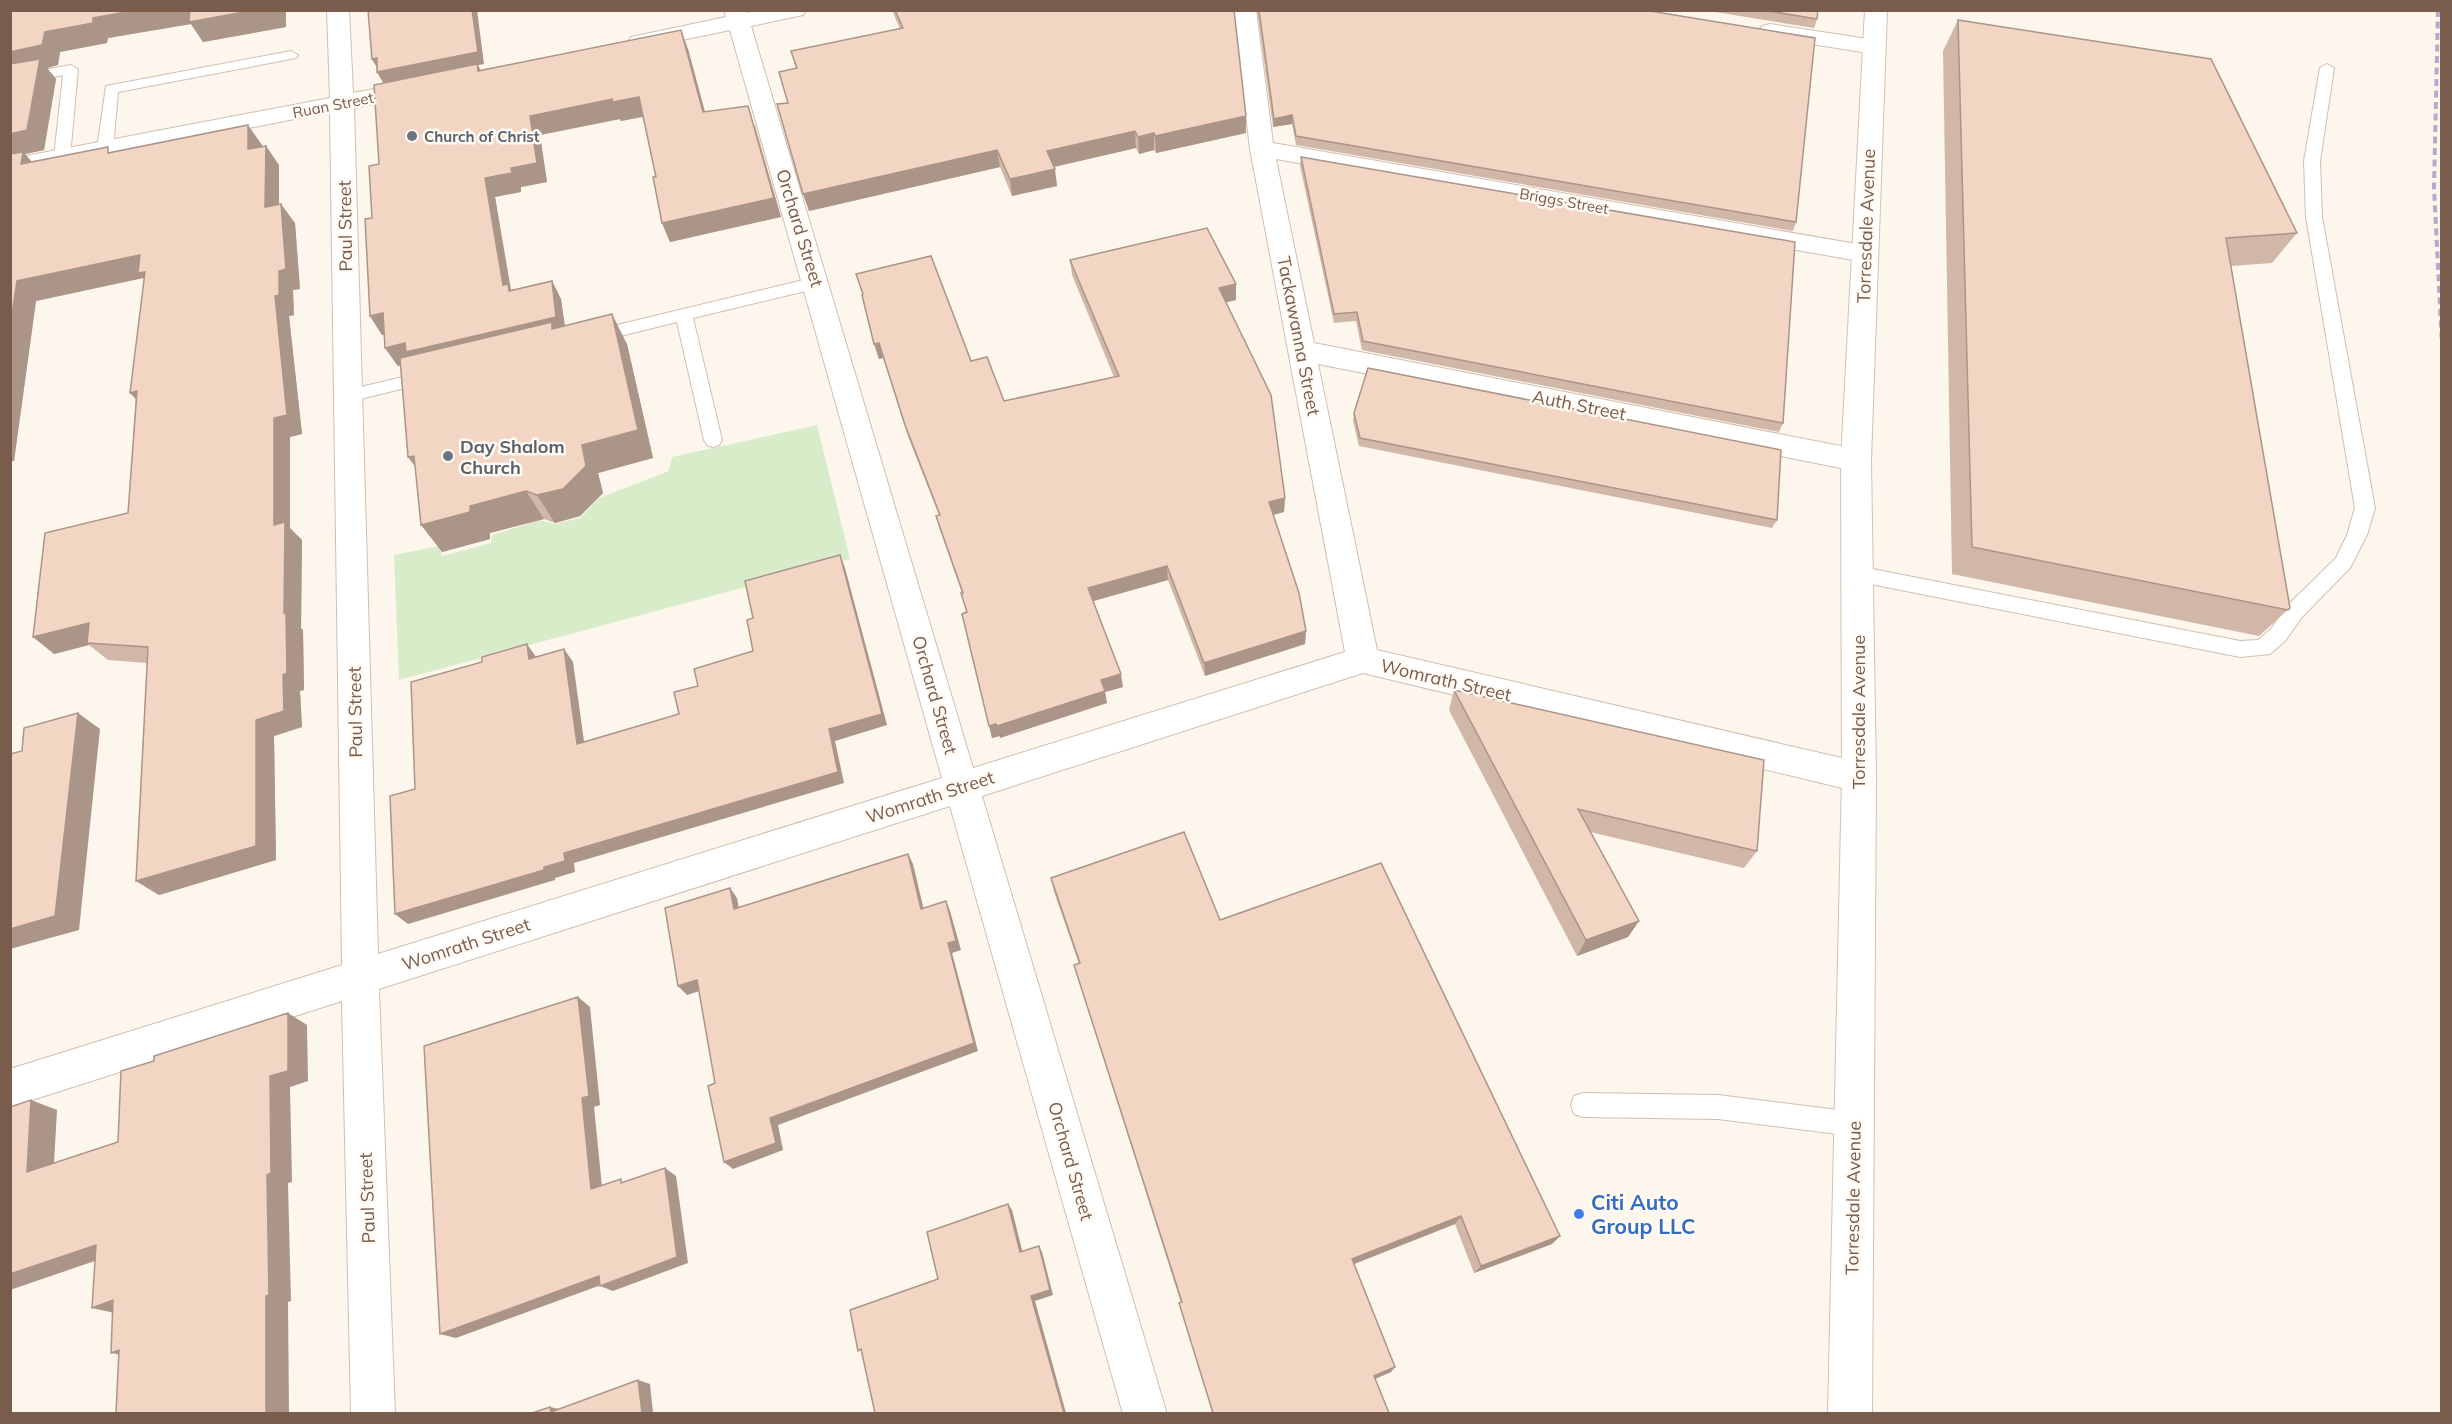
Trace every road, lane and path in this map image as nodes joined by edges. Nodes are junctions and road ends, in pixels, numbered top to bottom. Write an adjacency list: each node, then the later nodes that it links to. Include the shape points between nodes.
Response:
1 (338, 10): 13 (street, Paul Street)
2 (795, 10): 5 (street)
3 (1245, 10): 15 (street, Tackawanna Street)
4 (1876, 10): 8 (street, Torresdale Avenue)
5 (736, 16): 7 (street); 19 (street, Orchard Street)
6 (1746, 27): 8 (street)
7 (622, 46)
8 (1874, 47): 18 (street, Torresdale Avenue)
9 (291, 55): 14 (lane, via 111,89)
10 (2327, 68): 27 (lane, via 2312,161 2314,217 2365,508 2343,563 2295,611 2278,635 2264,648 2240,649)
11 (10, 81): 16 (lane, via 71,69)
12 (435, 84): 13 (street, Ruan Street)
13 (342, 103): 14 (street, Ruan Street); 24 (street, Paul Street)
14 (105, 149): 16 (street, Ruan Street)
15 (1262, 149): 18 (street, Briggs Street); 22 (street, Tackawanna Street)
16 (62, 157): 17 (street, Ruan Street)
17 (10, 167)
18 (1865, 253): 26 (street, Torresdale Avenue)
19 (816, 283): 20 (lane); 30 (street, Orchard Street)
20 (684, 315): 21 (lane); 25 (lane)
21 (579, 340)
22 (1303, 351): 26 (street, Auth Street); 28 (street, Tackawanna Street)
23 (441, 374): 24 (lane)
24 (348, 396): 31 (street, Paul Street)
25 (712, 440)
26 (1856, 460): 27 (street, Torresdale Avenue)
27 (1857, 574): 29 (street, Torresdale Avenue)
28 (1363, 660): 29 (street, Womrath Street); 30 (street, Womrath Street)
29 (1859, 777): 34 (street, Torresdale Avenue)
30 (961, 788): 31 (street, Womrath Street); 36 (street, Orchard Street)
31 (360, 978): 32 (street, Womrath Street); 35 (street, Paul Street)
32 (10, 1088)
33 (1583, 1105): 34 (lane, via 1718,1107)
34 (1854, 1124): 37 (street, Torresdale Avenue)
35 (373, 1413)
36 (1145, 1413)
37 (1850, 1413)

